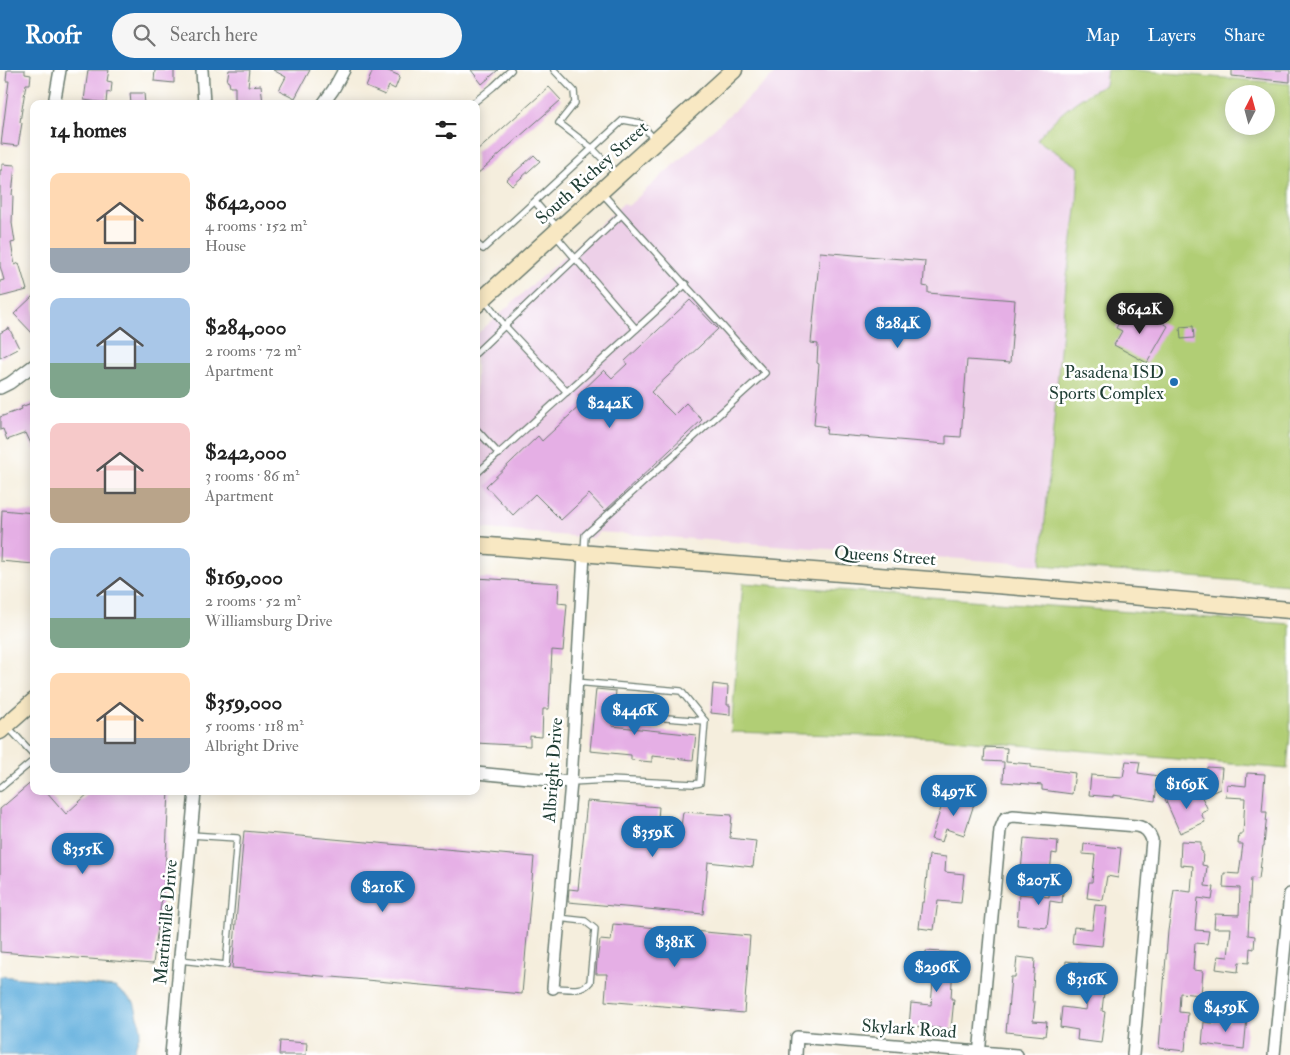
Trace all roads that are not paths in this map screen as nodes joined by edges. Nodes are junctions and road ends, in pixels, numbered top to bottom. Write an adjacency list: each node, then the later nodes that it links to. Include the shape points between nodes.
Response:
1 (60, 70): 7 (street)
2 (202, 70): 8 (street)
3 (344, 70): 9 (street)
4 (511, 70): 10 (lane)
5 (554, 70): 12 (lane, via 574,91 575,103 559,123)
6 (734, 70): 11 (street, South Richey Street)
7 (55, 100)
8 (204, 100)
9 (325, 100)
10 (477, 100)
11 (656, 142): 12 (lane, via 640,123 623,120); 13 (street, South Richey Street)
12 (593, 149): 13 (lane); 15 (lane)
13 (619, 176): 14 (street, South Richey Street)
14 (601, 192): 16 (lane); 17 (street, South Richey Street)
15 (535, 202): 17 (lane); 18 (lane, via 483,249)
16 (621, 215): 19 (lane); 20 (lane)
17 (557, 232): 19 (lane); 21 (street, South Richey Street)
18 (480, 246)
19 (575, 258): 23 (lane); 24 (lane)
20 (686, 284): 24 (lane); 33 (lane, via 765,373 585,535)
21 (480, 296)
22 (480, 298): 23 (lane)
23 (505, 326): 25 (lane); 28 (lane)
24 (636, 329): 28 (lane)
25 (480, 349)
26 (30, 368): 27 (street)
27 (0, 388)
28 (567, 392): 30 (lane)
29 (480, 434): 30 (lane)
30 (498, 454): 31 (lane)
31 (480, 470)
32 (480, 545): 33 (street, Queens Street)
33 (584, 554): 34 (street, Queens Street); 35 (street, Albright Drive)
34 (1290, 610)
35 (575, 682): 38 (lane, via 681,691); 43 (street, Albright Drive)
36 (30, 704): 39 (street)
37 (627, 715): 38 (lane)
38 (705, 721): 43 (lane, via 700,783)
39 (3, 728): 40 (lane)
40 (30, 752)
41 (30, 763): 44 (lane)
42 (480, 773): 43 (street)
43 (571, 782): 48 (street, Albright Drive)
44 (0, 788)
45 (195, 795): 46 (street, Martinville Drive)
46 (191, 835): 50 (street, Martinville Drive); 50 (lane, via 237,838 226,965)
47 (1290, 894): 49 (street)
48 (558, 918): 51 (street, Albright Drive); 51 (lane, via 585,921 595,929 590,982 585,988)
49 (1288, 939): 57 (street)
50 (180, 960): 53 (street, Martinville Drive)
51 (552, 988)
52 (979, 1053): 54 (street, Skylark Road, via 797,1038); 55 (street, Skylark Road); 56 (street, via 1000,830 1006,818 1013,816 1144,828 1150,833 1152,840)
53 (170, 1055)
54 (796, 1055)
55 (1017, 1055)
56 (1133, 1055)
57 (1274, 1055)

